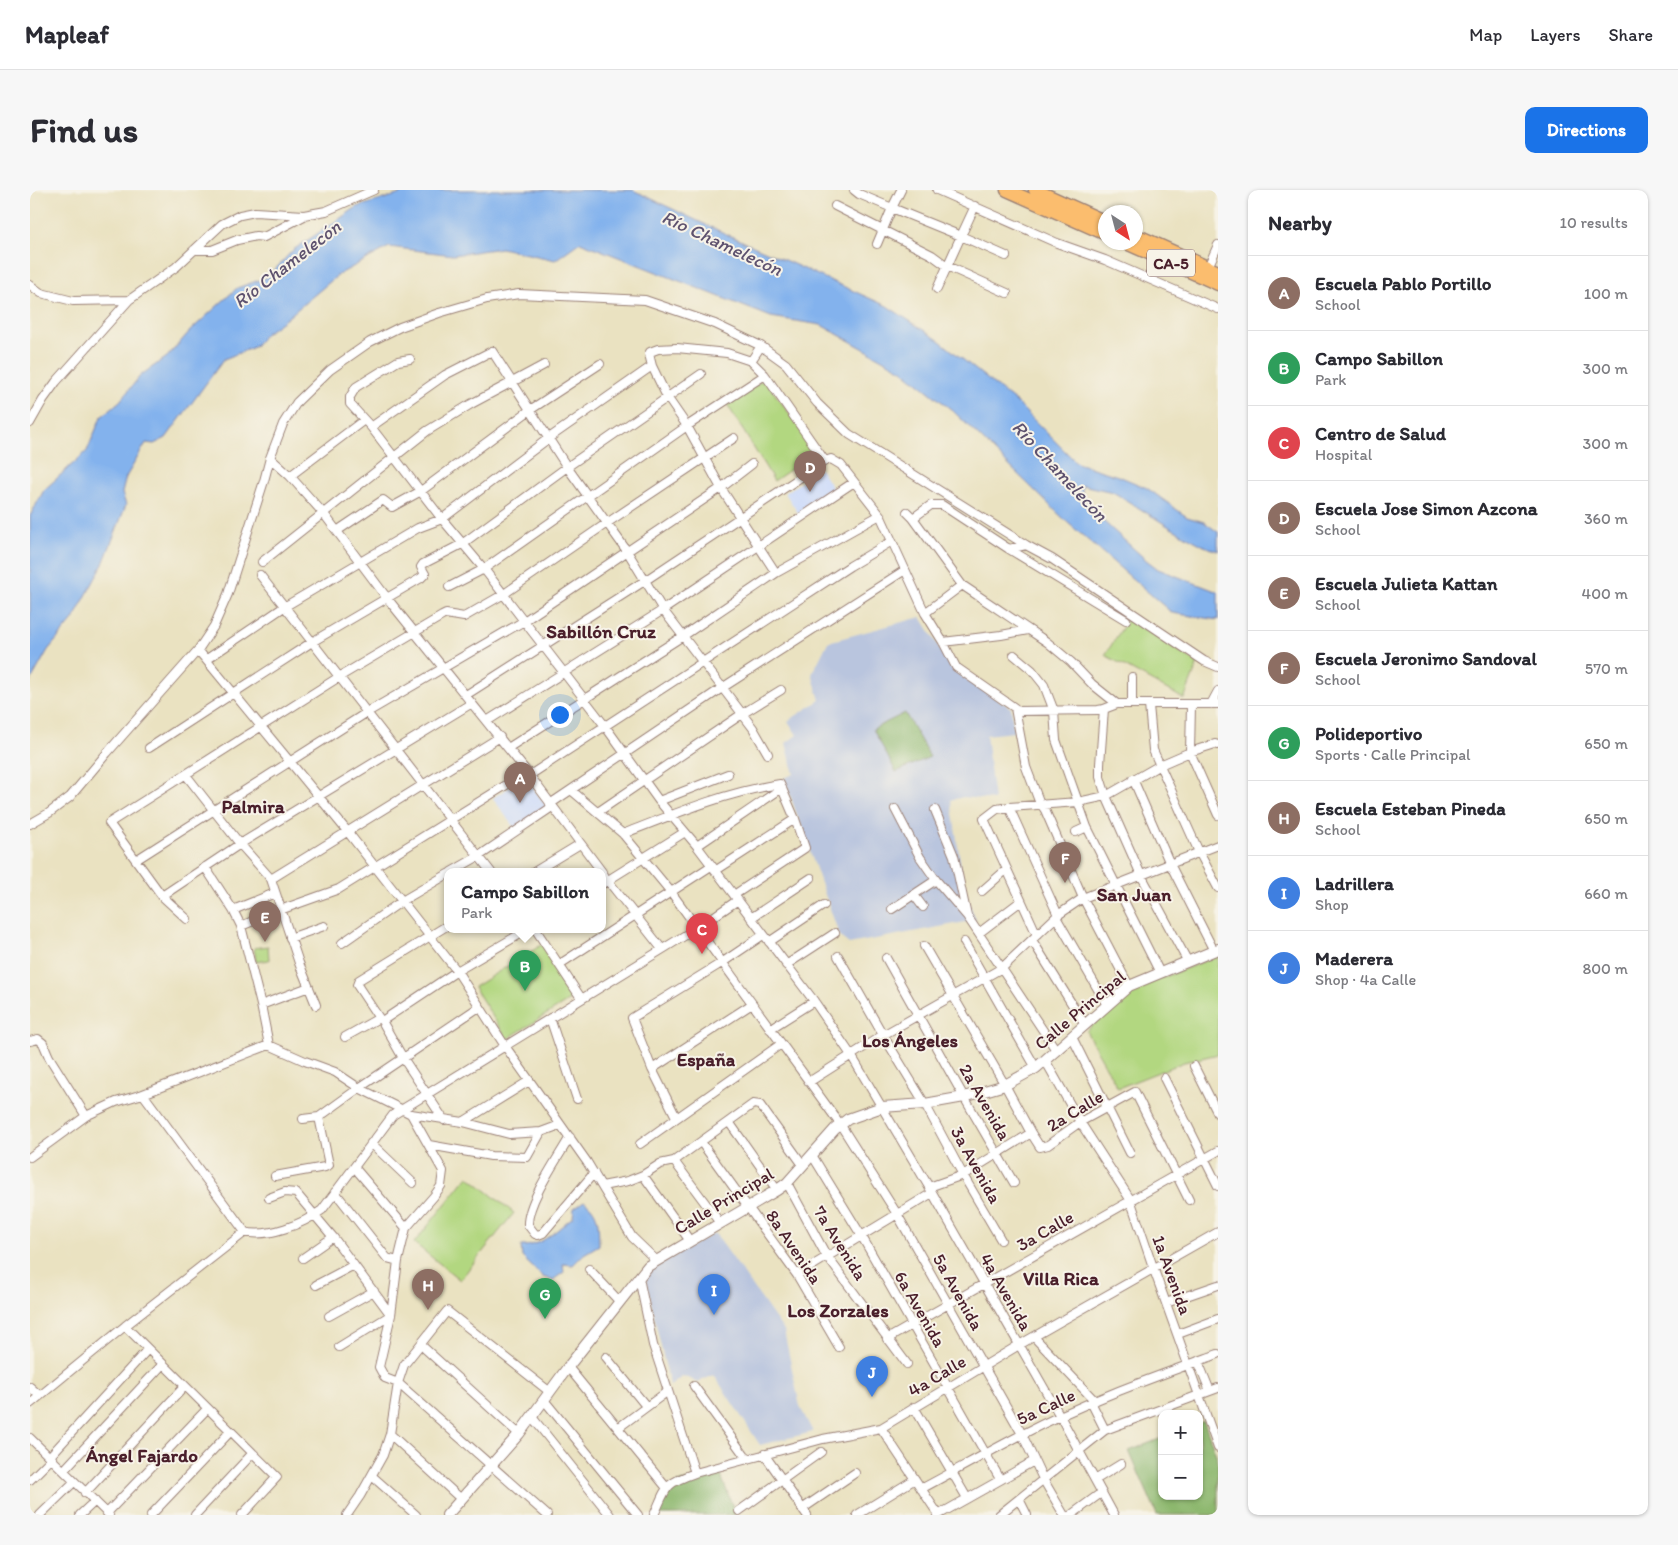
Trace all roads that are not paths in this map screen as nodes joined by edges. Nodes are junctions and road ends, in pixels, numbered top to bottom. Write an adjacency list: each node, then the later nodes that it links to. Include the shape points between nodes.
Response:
1 (374, 190): 10 (street, via 326,211)
2 (854, 190): 9 (street)
3 (901, 190): 9 (street)
4 (937, 190): 8 (street)
5 (1007, 190): 12 (highway)
6 (1035, 190): 11 (highway)
7 (835, 206): 13 (street)
8 (975, 206): 14 (street); 28 (street)
9 (892, 208): 13 (street); 14 (street)
10 (304, 215): 18 (street, via 264,237 236,240 212,250); 18 (street, via 255,212 240,215 222,224)
11 (1098, 218)
12 (1098, 230)
13 (882, 231): 16 (street); 21 (street, via 932,254)
14 (960, 236): 20 (street); 21 (street)
15 (1143, 238): 22 (highway, CA-5)
16 (877, 244)
17 (1218, 245): 22 (street)
18 (194, 250): 27 (street)
19 (1142, 250): 23 (highway, CA-5)
20 (1006, 256)
21 (947, 266): 25 (street); 26 (street)
22 (1213, 270)
23 (1218, 284)
24 (30, 285): 27 (street, via 41,292 72,301)
25 (937, 289)
26 (1007, 293)
27 (129, 300): 41 (street, via 56,382)
28 (1218, 309)
29 (760, 346): 31 (street); 47 (street, via 715,324 645,300 520,294 487,299 400,327 370,342 330,370 298,402 283,424); 67 (street, via 786,364 817,403 849,434)
30 (410, 359): 40 (street, 4a Avenida, via 398,361 352,391 350,404)
31 (751, 361): 34 (street, via 728,353 677,348 650,352); 36 (street)
32 (600, 364): 39 (street)
33 (544, 365): 37 (street)
34 (652, 366): 38 (street); 44 (street)
35 (701, 374): 38 (street)
36 (765, 375): 42 (street); 49 (street)
37 (512, 383): 39 (street); 43 (street, via 492,351 445,375); 48 (street, via 444,419)
38 (667, 397): 42 (street); 51 (street)
39 (530, 410): 44 (street); 55 (street)
40 (364, 420): 43 (street, 4a Avenida); 52 (street)
41 (30, 423)
42 (687, 426): 46 (street); 56 (street)
43 (371, 427): 48 (street, 4a Avenida)
44 (549, 438): 51 (street); 62 (street)
45 (734, 438): 46 (street)
46 (704, 457): 54 (street); 63 (street)
47 (270, 458): 52 (street); 93 (street, via 228,594 214,626)
48 (394, 458): 55 (street, 4a Avenida); 58 (street)
49 (825, 461): 53 (street, via 831,459 841,465); 60 (street)
50 (752, 464): 54 (street)
51 (567, 467): 56 (street); 66 (street)
52 (290, 476): 58 (street)
53 (854, 482): 59 (street); 68 (street)
54 (721, 488): 60 (street); 70 (street)
55 (421, 491): 62 (street, 4a Avenida); 64 (street, via 392,507 385,500 380,502)
56 (588, 497): 63 (street); 73 (street)
57 (907, 512): 61 (street)
58 (324, 514): 64 (street); 71 (street)
59 (880, 515): 65 (street); 75 (street)
60 (740, 518): 68 (street); 77 (street)
61 (913, 518): 69 (street, via 931,505 942,505); 78 (street)
62 (442, 519): 66 (street, 4a Avenida); 72 (street, via 418,528)
63 (606, 523): 70 (street); 80 (street)
64 (337, 531): 72 (street)
65 (892, 541): 74 (street); 96 (street)
66 (462, 544): 73 (street, 4a Avenida); 81 (street, via 423,564 424,576)
67 (1026, 545): 69 (street); 97 (street)
68 (759, 546): 75 (street); 83 (street)
69 (1009, 550): 86 (street)
70 (627, 551): 77 (street); 85 (street)
71 (262, 562)
72 (361, 562): 81 (street); 82 (street)
73 (484, 569): 79 (street); 80 (street, 4a Avenida)
74 (905, 570): 84 (street); 102 (street)
75 (776, 573): 89 (street)
76 (260, 575): 82 (street)
77 (646, 580): 83 (street); 92 (street)
78 (962, 586): 84 (street); 87 (street)
79 (449, 587)
80 (504, 594): 85 (street, 4a Avenida); 88 (street, via 464,617 446,614)
81 (387, 598): 88 (street); 90 (street)
82 (284, 607): 90 (street); 95 (street)
83 (663, 610): 89 (street); 99 (street)
84 (925, 613): 91 (street)
85 (524, 620): 92 (street, 4a Avenida); 98 (street)
86 (1126, 620)
87 (1028, 630): 91 (street); 109 (street, via 1061,653)
88 (415, 633): 98 (street); 100 (street)
89 (683, 636): 96 (street); 107 (street)
90 (312, 642): 100 (street); 105 (street)
91 (943, 642): 115 (street, via 956,668 1013,705)
92 (543, 646): 99 (street, 4a Avenida); 106 (street)
93 (198, 650): 95 (street); 155 (street, via 70,797)
94 (1014, 655): 116 (street, via 1044,685)
95 (207, 659): 105 (street)
96 (703, 662): 102 (street); 121 (street)
97 (1218, 667)
98 (443, 669): 106 (street); 117 (street)
99 (563, 672): 107 (street, 4a Avenida); 119 (street)
100 (339, 677): 117 (street); 120 (street)
101 (1132, 677): 110 (street)
102 (722, 688): 118 (street); 128 (street)
103 (781, 690): 118 (street)
104 (1218, 691): 111 (street)
105 (233, 693): 120 (street); 124 (street)
106 (466, 695): 108 (street)
107 (583, 698): 121 (street, 4a Avenida); 125 (street)
108 (472, 702): 119 (street); 126 (street)
109 (1116, 704): 110 (street); 114 (street)
110 (1132, 704): 112 (street)
111 (1214, 704): 113 (street)
112 (1149, 705): 113 (street); 131 (street, via 1153,750)
113 (1191, 705): 127 (street)
114 (1104, 709): 116 (street); 140 (street, via 1100,777)
115 (1017, 711): 116 (street); 144 (street, via 1026,767)
116 (1054, 711): 143 (street, via 1056,740)
117 (366, 713): 126 (street); 130 (street)
118 (742, 714): 129 (street); 136 (street)
119 (487, 721): 122 (street)
120 (260, 726): 130 (street); 134 (street)
121 (605, 726): 128 (street, 4a Avenida); 132 (street)
122 (500, 737): 125 (street); 137 (street)
123 (1218, 745): 127 (street)
124 (149, 748)
125 (508, 748): 132 (street)
126 (394, 749): 137 (street); 141 (street)
127 (1190, 752): 131 (street); 152 (street)
128 (624, 753): 136 (street, 4a Avenida); 139 (street)
129 (768, 754)
130 (289, 761): 141 (street); 148 (street)
131 (1160, 765): 135 (street); 165 (street)
132 (528, 774): 145 (street); 154 (street)
133 (728, 774): 142 (street)
134 (186, 775): 148 (street); 168 (street, via 109,823)
135 (1133, 779): 140 (street); 169 (street)
136 (644, 780): 142 (street, 4a Avenida); 150 (street)
137 (422, 784): 154 (street); 157 (street)
138 (782, 788): 151 (street, via 780,784 753,788); 153 (street); 164 (street)
139 (571, 790): 145 (street); 150 (street, 5a Avenida)
140 (1106, 796): 143 (street); 178 (street)
141 (317, 797): 157 (street); 161 (street)
142 (659, 801): 151 (street, 4a Avenida)
143 (1078, 802): 144 (street); 156 (street)
144 (1043, 804): 146 (street); 193 (street)
145 (551, 805): 162 (street); 166 (street)
146 (1009, 807): 177 (street, via 984,819); 203 (street)
147 (895, 808): 182 (street, via 920,857)
148 (214, 810): 161 (street); 168 (street)
149 (935, 810): 202 (street, via 954,856)
150 (598, 812): 160 (street, 5a Avenida)
151 (672, 815): 158 (street, 4a Avenida); 160 (street)
152 (1218, 815)
153 (795, 819): 176 (street); 192 (street, via 805,848)
154 (450, 820): 166 (street); 170 (street)
155 (30, 824)
156 (1087, 827): 159 (street); 185 (street)
157 (347, 831): 170 (street); 181 (street)
158 (685, 832): 164 (street, 4a Avenida); 167 (street)
159 (1076, 832)
160 (623, 834): 167 (street, 5a Avenida)
161 (240, 844): 171 (street); 181 (street)
162 (580, 844): 174 (street); 175 (street)
163 (1218, 845): 165 (street)
164 (697, 846): 176 (street, 4a Avenida)
165 (1199, 852): 169 (street); 186 (street)
166 (479, 856): 172 (street); 173 (street)
167 (642, 858): 183 (street); 188 (street, 5a Avenida)
168 (136, 860): 191 (street)
169 (1170, 864): 178 (street); 223 (street)
170 (374, 867): 194 (street); 199 (street, via 340,890)
171 (205, 868): 191 (street); 198 (street)
172 (458, 868)
173 (489, 868)
174 (541, 868)
175 (598, 868)
176 (713, 868): 188 (street); 192 (street, 4a Avenida)
177 (1006, 869): 187 (street); 195 (street)
178 (1142, 875): 185 (street); 227 (street)
179 (444, 876): 194 (street)
180 (811, 878): 204 (street)
181 (271, 879): 189 (street)
182 (936, 880): 190 (street); 202 (street)
183 (606, 881)
184 (606, 883): 201 (street)
185 (1115, 886): 193 (street); 232 (street)
186 (1218, 888)
187 (982, 891)
188 (670, 892): 201 (street); 209 (street, 5a Avenida)
189 (275, 893): 198 (street); 199 (street)
190 (914, 895): 197 (street); 200 (street)
191 (162, 896): 205 (street)
192 (736, 898): 204 (street, 4a Avenida); 209 (street)
193 (1083, 898): 203 (street); 234 (street)
194 (402, 901): 215 (street); 220 (street)
195 (1021, 902): 213 (street); 217 (street)
196 (824, 905): 218 (street)
197 (923, 907)
198 (233, 910): 206 (street)
199 (280, 910): 206 (street); 216 (street)
200 (892, 910)
201 (636, 915): 222 (street); 228 (street)
202 (967, 916): 213 (street)
203 (1057, 916): 217 (street); 242 (street)
204 (751, 918): 214 (street, 4a Avenida)
205 (187, 919)
206 (241, 926): 240 (street)
207 (324, 926): 216 (street)
208 (444, 927): 215 (street)
209 (696, 928): 222 (street); 226 (street, 5a Avenida)
210 (522, 933): 231 (street)
211 (538, 933): 228 (street)
212 (835, 933): 229 (street)
213 (978, 933): 230 (street)
214 (763, 935): 218 (street, 4a Avenida); 226 (street)
215 (429, 936): 231 (street); 246 (street, via 359,980 357,985)
216 (290, 938): 235 (street)
217 (1034, 938): 230 (street); 247 (street)
218 (769, 942): 229 (street, 4a Avenida)
219 (964, 942): 233 (street)
220 (342, 943)
221 (924, 946): 236 (street)
222 (662, 949): 237 (street)
223 (1216, 950): 227 (street, Calle Principal)
224 (838, 956): 249 (street, 3a Avenida)
225 (886, 958): 244 (street, 2a Avenida)
226 (722, 962): 239 (street, 5a Avenida); 262 (street, via 632,1018)
227 (1188, 962): 232 (street, Calle Principal)
228 (560, 964): 237 (street)
229 (786, 965): 238 (street, 4a Avenida)
230 (1002, 968): 233 (street); 256 (street)
231 (457, 971): 243 (street); 246 (street)
232 (1160, 974): 234 (street, Calle Principal)
233 (985, 978): 236 (street); 261 (street)
234 (1129, 986): 242 (street, Calle Principal)
235 (309, 988): 240 (street); 241 (street)
236 (954, 995): 244 (street); 266 (street)
237 (581, 998): 245 (street)
238 (814, 1001): 248 (street); 257 (street, 4a Avenida)
239 (752, 1004): 248 (street, 5a Avenida); 262 (street)
240 (261, 1005): 254 (street)
241 (316, 1005)
242 (1107, 1005): 247 (street, Calle Principal)
243 (479, 1007): 255 (street); 258 (street)
244 (919, 1015): 249 (street); 270 (street, 2a Avenida)
245 (550, 1018): 255 (street); 271 (street)
246 (380, 1019): 250 (street); 258 (street)
247 (1085, 1025): 251 (street, Calle Principal)
248 (770, 1029): 253 (street, 5a Avenida)
249 (883, 1035): 257 (street); 272 (street, 3a Avenida)
250 (346, 1037)
251 (1072, 1037): 256 (street, Calle Principal); 274 (street)
252 (30, 1041): 278 (street, via 38,1039 43,1043)
253 (781, 1044): 265 (street, 5a Avenida); 280 (street)
254 (269, 1045): 267 (street, via 336,1072); 269 (street)
255 (505, 1046): 264 (street); 268 (street)
256 (1056, 1050): 259 (street, Calle Principal)
257 (851, 1055): 265 (street); 273 (street, 4a Avenida)
258 (403, 1058): 267 (street); 268 (street)
259 (1045, 1060): 261 (street, Calle Principal); 285 (street, 1a Avenida)
260 (1194, 1066): 277 (street)
261 (1036, 1068): 266 (street, Calle Principal)
262 (652, 1069): 280 (street)
263 (1164, 1078): 300 (street)
264 (529, 1081): 283 (street); 287 (street)
265 (809, 1082): 286 (street, 5a Avenida)
266 (1005, 1085): 270 (street, Calle Principal); 289 (street)
267 (359, 1088): 275 (street); 279 (street)
268 (428, 1093): 275 (street); 282 (street)
269 (143, 1094): 278 (street); 325 (street)
270 (964, 1097): 272 (street, Calle Principal); 297 (street, 2a Avenida)
271 (576, 1099)
272 (925, 1104): 273 (street, Calle Principal); 307 (street, 3a Avenida)
273 (882, 1107): 286 (street, Calle Principal); 315 (street, 4a Avenida)
274 (1108, 1108): 285 (street, 2a Calle); 296 (street); 305 (street, 2a Calle, via 1135,1092)
275 (402, 1110): 276 (street); 292 (street, via 393,1115)
276 (411, 1114): 282 (street); 294 (street)
277 (1218, 1114)
278 (86, 1116): 299 (street)
279 (319, 1117): 281 (street); 308 (street, via 329,1165)
280 (676, 1117): 293 (street)
281 (303, 1119)
282 (444, 1120): 283 (street)
283 (463, 1122): 288 (street, via 509,1134)
284 (729, 1122): 291 (street); 302 (street, via 753,1104 760,1106); 314 (street)
285 (1080, 1122): 289 (street, 2a Calle, via 1048,1145 1040,1147); 318 (street, 1a Avenida)
286 (840, 1124): 298 (street, Calle Principal); 321 (street, 5a Avenida)
287 (560, 1125): 288 (street); 290 (street)
288 (541, 1132): 294 (street, via 527,1157 490,1156)
289 (1031, 1133): 297 (street, 2a Calle)
290 (570, 1137): 304 (street); 304 (street, via 541,1186 529,1214 528,1225 535,1234 544,1233)
291 (701, 1142): 301 (street); 320 (street, 8a Avenida)
292 (371, 1143): 303 (street); 309 (street)
293 (640, 1144)
294 (429, 1145): 324 (street, via 443,1171 441,1186)
295 (1218, 1151): 300 (street, 3a Calle)
296 (1130, 1152)
297 (997, 1154): 307 (street, 2a Calle); 311 (street, 2a Avenida)
298 (812, 1155): 302 (street, Calle Principal); 327 (street, 6a Avenida)
299 (30, 1157)
300 (1204, 1158): 305 (street, 3a Calle); 313 (street)
301 (674, 1161): 306 (street, via 660,1164); 323 (street)
302 (802, 1165): 310 (street, Calle Principal)
303 (354, 1167): 316 (street); 324 (street)
304 (594, 1173): 312 (street)
305 (1176, 1173): 318 (street, 3a Calle); 319 (street)
306 (643, 1175): 312 (street); 330 (street)
307 (963, 1175): 315 (street, 2a Calle); 329 (street, 3a Avenida)
308 (275, 1176)
309 (413, 1183)
310 (787, 1183): 314 (street, Calle Principal); 331 (street, 7a Avenida)
311 (1014, 1183)
312 (602, 1186): 334 (street, via 632,1237)
313 (1218, 1186)
314 (777, 1190): 320 (street, Calle Principal)
315 (930, 1190): 321 (street, 2a Calle); 340 (street, 4a Avenida)
316 (335, 1192): 322 (street); 333 (street, via 387,1258)
317 (269, 1198): 322 (street, via 294,1192)
318 (1130, 1200): 337 (street, 1a Avenida); 340 (street, 3a Calle)
319 (1189, 1200)
320 (748, 1207): 323 (street, Calle Principal); 338 (street, 8a Avenida)
321 (898, 1214): 327 (street, 2a Calle); 346 (street, 5a Avenida)
322 (315, 1215): 325 (street, via 274,1232); 328 (street)
323 (720, 1223): 330 (street, Calle Principal)
324 (406, 1228): 333 (street)
325 (245, 1232): 351 (street)
326 (1218, 1232): 337 (street, 4a Calle)
327 (861, 1235): 331 (street, 2a Calle); 350 (street, 6a Avenida)
328 (332, 1237): 332 (street); 335 (street)
329 (1001, 1240)
330 (690, 1241): 334 (street, Calle Principal)
331 (826, 1256): 338 (street, 2a Calle); 354 (street, 7a Avenida)
332 (303, 1258)
333 (398, 1261): 347 (street)
334 (657, 1261): 339 (street, Calle Principal)
335 (354, 1265): 341 (street); 343 (street)
336 (589, 1269): 344 (street)
337 (1154, 1270): 345 (street, 1a Avenida); 353 (street, 4a Calle)
338 (797, 1275): 358 (street, 8a Avenida)
339 (638, 1278): 344 (street, Calle Principal); 374 (street, via 653,1345)
340 (984, 1284): 346 (street, 3a Calle); 356 (street, 4a Avenida)
341 (316, 1285)
342 (1218, 1285): 345 (street)
343 (374, 1292): 347 (street); 348 (street)
344 (619, 1301): 367 (street, Calle Principal)
345 (1166, 1303): 352 (street, 1a Avenida)
346 (948, 1304): 350 (street, 3a Calle); 366 (street, 5a Avenida)
347 (391, 1315): 357 (street); 368 (street, via 379,1367 386,1378)
348 (329, 1316)
349 (1218, 1319): 352 (street)
350 (912, 1325): 354 (street, 3a Calle); 372 (street, 6a Avenida)
351 (125, 1326): 359 (street); 376 (street)
352 (1178, 1334): 365 (street, 1a Avenida)
353 (1034, 1337): 356 (street, 4a Calle); 378 (street)
354 (887, 1339): 364 (street, 7a Avenida)
355 (421, 1344): 368 (street, via 404,1365); 377 (street, via 447,1311); 390 (street)
356 (1019, 1345): 366 (street, 4a Calle); 383 (street, 4a Avenida)
357 (339, 1347)
358 (839, 1347)
359 (148, 1349): 363 (street); 400 (street)
360 (1218, 1354): 362 (street, 5a Calle)
361 (606, 1357): 380 (street)
362 (1198, 1361): 365 (street, 5a Calle); 373 (street)
363 (162, 1364): 370 (street); 405 (street)
364 (906, 1364)
365 (1188, 1365): 375 (street, 1a Avenida); 378 (street, 5a Calle)
366 (983, 1366): 372 (street, 4a Calle); 391 (street, 5a Avenida)
367 (568, 1367): 377 (street, Calle Principal); 385 (street)
368 (398, 1383): 389 (street); 404 (street)
369 (30, 1386): 376 (street)
370 (185, 1386): 382 (street); 420 (street)
371 (694, 1386): 401 (street)
372 (947, 1388): 381 (street, 4a Calle); 399 (street, 6a Avenida)
373 (1214, 1389): 375 (street)
374 (668, 1391): 380 (street); 406 (street)
375 (1199, 1394): 387 (street); 393 (street, 1a Avenida)
376 (40, 1396): 379 (street)
377 (547, 1396): 384 (street, Calle Principal); 439 (street)
378 (1093, 1402): 383 (street, 5a Calle); 387 (street)
379 (30, 1404)
380 (646, 1406): 385 (street)
381 (914, 1407): 386 (street, 4a Calle); 408 (street)
382 (207, 1409): 388 (street); 427 (street)
383 (1060, 1416): 391 (street, 5a Calle); 395 (street, 4a Avenida)
384 (532, 1417): 390 (street, Calle Principal); 438 (street)
385 (618, 1428): 417 (street)
386 (880, 1428): 398 (street); 410 (street)
387 (1105, 1430): 395 (street)
388 (230, 1432): 397 (street); 431 (street)
389 (390, 1434): 409 (street); 422 (street)
390 (519, 1434): 404 (street, Calle Principal)
391 (1022, 1434): 399 (street, 5a Calle); 402 (street, 5a Avenida)
392 (30, 1438): 400 (street)
393 (1216, 1438): 394 (street, 1a Avenida)
394 (1218, 1448)
395 (1079, 1450): 412 (street); 414 (street, 4a Avenida)
396 (821, 1452): 415 (street)
397 (252, 1454): 432 (street); 433 (street, via 277,1477)
398 (764, 1454): 401 (street); 415 (street)
399 (985, 1455): 408 (street, 5a Calle); 411 (street, 6a Avenida)
400 (51, 1457): 405 (street); 413 (street)
401 (746, 1459): 406 (street)
402 (1034, 1461): 411 (street); 412 (street, 5a Avenida)
403 (1121, 1464): 414 (street)
404 (491, 1466): 422 (street, Calle Principal); 437 (street)
405 (64, 1470): 416 (street)
406 (694, 1473): 417 (street, via 676,1479)
407 (855, 1473): 426 (street)
408 (951, 1473): 418 (street, 5a Calle); 421 (street)
409 (372, 1476): 434 (street); 435 (street)
410 (915, 1479): 418 (street); 441 (street)
411 (1000, 1479): 421 (street)
412 (1043, 1479): 423 (street); 444 (street, 5a Avenida)
413 (30, 1480)
414 (1095, 1480): 419 (street, 4a Avenida)
415 (782, 1481): 425 (street); 426 (street)
416 (74, 1482): 420 (street); 429 (street)
417 (666, 1487): 440 (street)
418 (921, 1489): 428 (street)
419 (1101, 1492): 445 (street); 446 (street, 4a Avenida)
420 (85, 1493): 424 (street)
421 (966, 1498): 428 (street)
422 (461, 1499): 436 (street, Calle Principal)
423 (1019, 1499): 442 (street); 443 (street)
424 (94, 1501): 427 (street); 430 (street)
425 (739, 1510)
426 (804, 1512)
427 (108, 1514)
428 (938, 1514)
429 (40, 1515)
430 (80, 1515)
431 (152, 1515)
432 (195, 1515)
433 (242, 1515)
434 (346, 1515)
435 (416, 1515)
436 (447, 1515)
437 (547, 1515)
438 (610, 1515)
439 (638, 1515)
440 (654, 1515)
441 (857, 1515)
442 (999, 1515)
443 (1027, 1515)
444 (1064, 1515)
445 (1071, 1515)
446 (1114, 1515)

